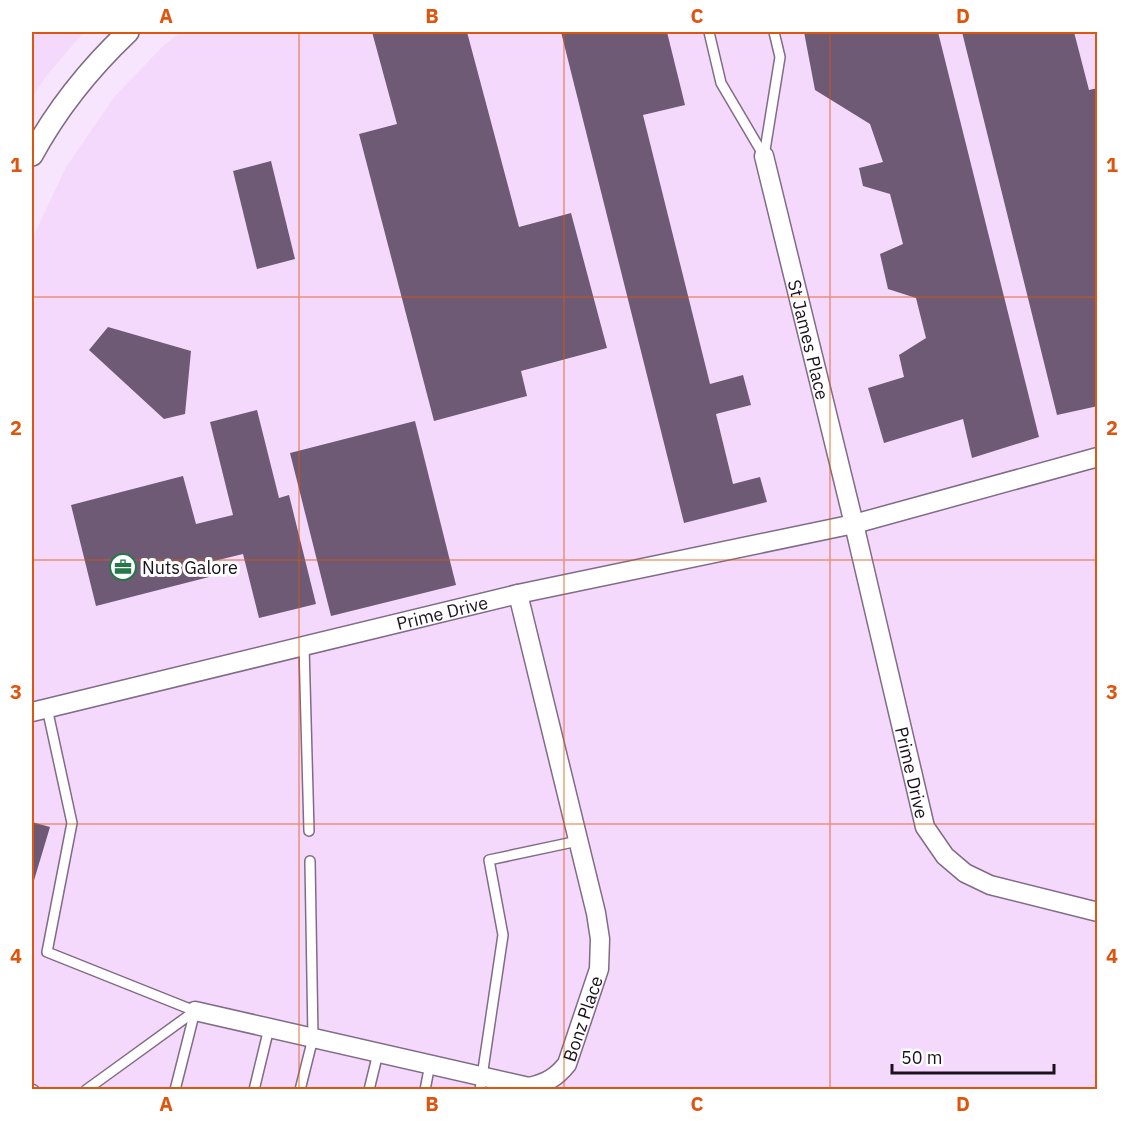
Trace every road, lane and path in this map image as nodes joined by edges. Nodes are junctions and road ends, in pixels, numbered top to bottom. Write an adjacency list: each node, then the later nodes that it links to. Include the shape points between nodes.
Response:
1 (128, 32): 4 (street, via 81,82)
2 (709, 32): 5 (lane, via 721,82)
3 (774, 32): 5 (lane, via 780,57)
4 (32, 155)
5 (764, 156): 7 (street, St James Place)
6 (1098, 457): 7 (street, Prime Drive)
7 (854, 524): 8 (street, Prime Drive); 14 (street, Prime Drive, via 925,826 945,856 965,873 990,885)
8 (518, 594): 9 (street, Prime Drive); 12 (street, Bonz Place)
9 (304, 646): 10 (street, Prime Drive); 11 (lane)
10 (39, 710): 15 (lane, via 72,823 47,952)
11 (309, 831)
12 (578, 841): 20 (lane, via 489,860 503,935); 20 (street, Bonz Place, via 596,913 599,969 567,1064 543,1084 529,1087)
13 (310, 861): 17 (lane)
14 (1098, 912)
15 (195, 1011): 16 (street, Bonz Place); 21 (lane); 22 (lane)
16 (269, 1028): 17 (street, Bonz Place); 23 (lane)
17 (313, 1038): 18 (street, Bonz Place); 24 (lane)
18 (378, 1053): 19 (street, Bonz Place); 25 (lane)
19 (430, 1064): 20 (street, Bonz Place); 26 (lane)
20 (481, 1083)
21 (86, 1089)
22 (176, 1089)
23 (254, 1089)
24 (300, 1089)
25 (369, 1089)
26 (424, 1089)

